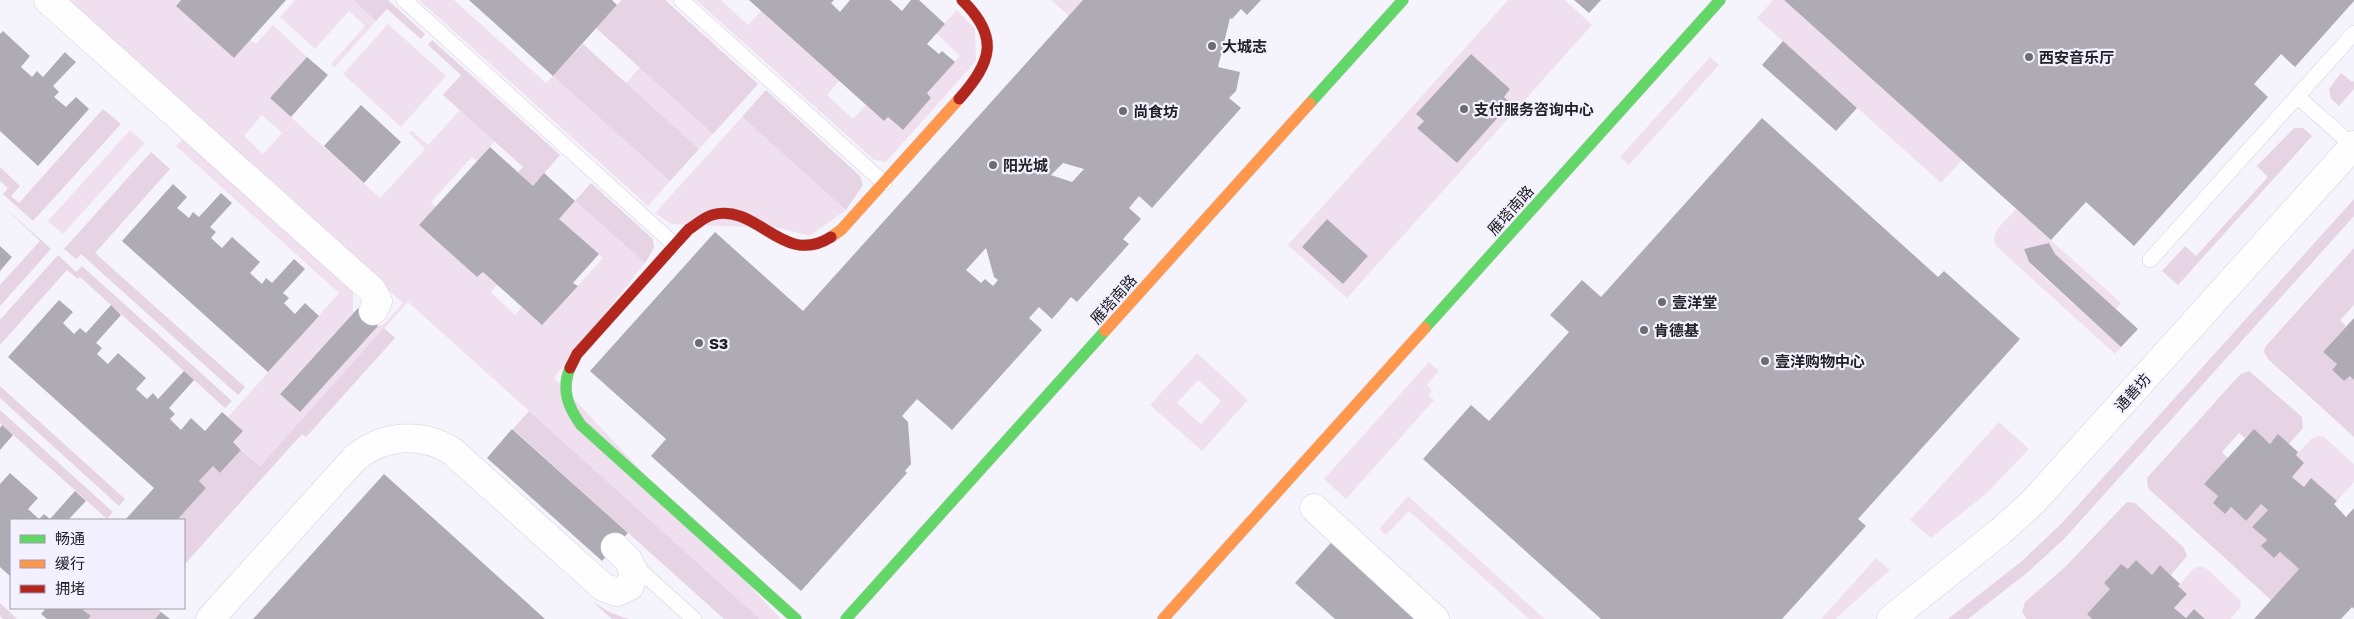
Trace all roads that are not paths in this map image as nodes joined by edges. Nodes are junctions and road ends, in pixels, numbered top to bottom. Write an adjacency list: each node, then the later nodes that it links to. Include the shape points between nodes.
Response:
1 (48, 0): 13 (street, via 372,290 378,301)
2 (404, 0): 11 (lane)
3 (680, 0): 10 (lane)
4 (962, 0): 10 (street, via 984,25 989,44 986,63 976,80)
5 (1403, 0): 19 (street, 雁塔南路)
6 (1720, 0): 20 (street, 雁塔南路)
7 (2354, 33): 8 (lane)
8 (2297, 96): 9 (lane); 12 (lane)
9 (2354, 146): 22 (street, 通善坊, via 2034,501 2001,532)
10 (884, 183): 11 (street, via 834,237 816,245 787,244 752,219 724,212 697,222)
11 (675, 245): 18 (street, via 577,354 567,371 564,390 569,409 581,425)
12 (2150, 260)
13 (373, 311)
14 (1314, 508): 21 (street)
15 (621, 553): 16 (street, via 634,572 634,579 624,590 610,591 452,451 418,438 395,439 372,446 354,459); 17 (lane)
16 (210, 619)
17 (694, 619)
18 (796, 619)
19 (846, 619)
20 (1163, 619)
21 (1435, 619)
22 (1890, 619)

